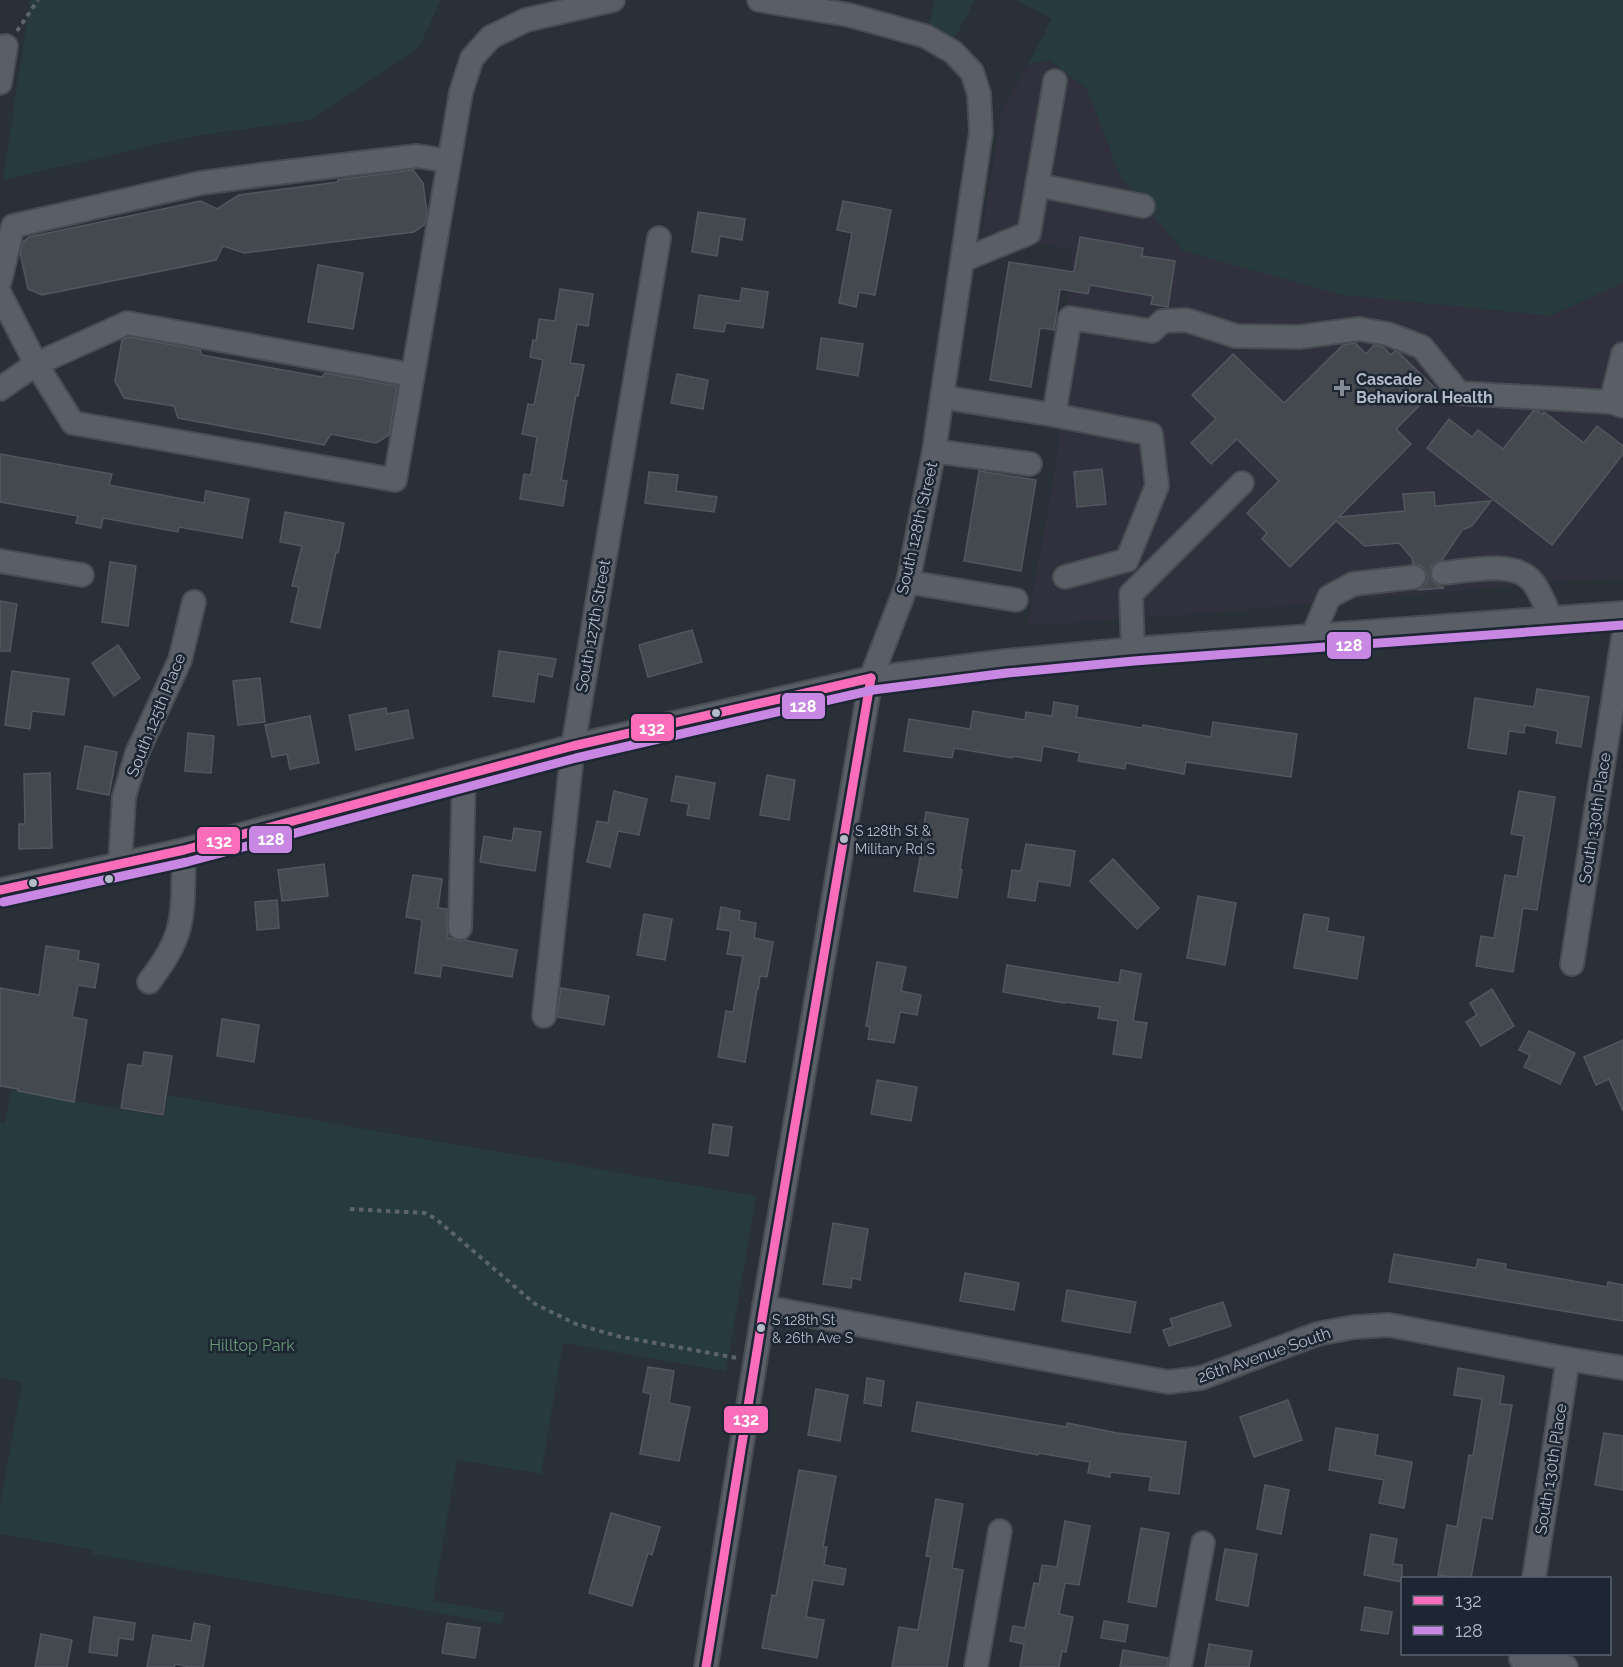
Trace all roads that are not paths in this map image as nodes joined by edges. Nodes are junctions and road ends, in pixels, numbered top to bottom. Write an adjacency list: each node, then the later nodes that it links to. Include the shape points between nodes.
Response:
1 (613, 0): 6 (street, via 526,20 491,37 472,58 461,92)
2 (759, 0): 10 (street, South 128th Street, via 849,15 925,36 953,52 972,72 979,94 981,132)
3 (3, 47): 5 (street)
4 (1055, 81): 7 (street)
5 (0, 83)
6 (449, 161): 11 (street, via 417,156 201,183 13,226); 15 (street)
7 (1037, 185): 8 (street); 10 (street, via 1029,233)
8 (1143, 206)
9 (659, 238): 39 (street, South 127th Street)
10 (963, 260): 17 (street, South 128th Street)
11 (0, 281)
12 (0, 294): 14 (street)
13 (1623, 354): 18 (street)
14 (36, 364): 15 (street, via 127,322); 15 (street, via 73,423 395,480); 16 (street)
15 (412, 375)
16 (0, 389)
17 (942, 397): 19 (street); 20 (street, South 128th Street)
18 (1617, 404): 19 (street, via 1459,393 1422,347 1388,334 1359,329 1299,337 1236,336 1186,320 1163,321 1152,331 1070,318)
19 (1054, 415): 23 (street, via 1151,434 1157,486)
20 (934, 451): 21 (street); 29 (street, South 128th Street)
21 (1030, 464)
22 (1242, 483): 30 (street)
23 (1127, 560): 27 (street); 30 (street)
24 (0, 561): 26 (street)
25 (1443, 573): 34 (street, via 1503,568 1520,572 1532,580)
26 (82, 575)
27 (1065, 577)
28 (1414, 577): 35 (street, via 1353,584 1329,597)
29 (908, 582): 31 (street); 38 (street, South 128th Street)
30 (1131, 594): 37 (street)
31 (1016, 600)
32 (194, 602): 42 (street, South 125th Place, via 180,660 138,753 124,797)
33 (1623, 613): 34 (street)
34 (1551, 618): 35 (street)
35 (1313, 636): 37 (street)
36 (1623, 638): 45 (street, South 130th Place)
37 (1133, 649): 38 (street)
38 (871, 678): 39 (street); 48 (street, South 128th Street)
39 (573, 746): 40 (street); 47 (street, South 127th Street)
40 (464, 775): 41 (street); 44 (street)
41 (183, 850): 42 (street); 46 (street, via 178,932)
42 (120, 865): 43 (street)
43 (0, 890)
44 (460, 928)
45 (1572, 963)
46 (149, 982)
47 (544, 1016)
48 (764, 1307): 49 (street, 26th Avenue South, via 1168,1382 1201,1378 1317,1334 1354,1327 1389,1325); 55 (street, South 128th Street)
49 (1568, 1359): 50 (street, 26th Avenue South); 53 (street, South 130th Place)
50 (1623, 1368)
51 (1000, 1531): 56 (street)
52 (1203, 1543): 57 (street)
53 (1534, 1577)
54 (1521, 1660): 58 (street)
55 (706, 1667)
56 (975, 1667)
57 (1180, 1667)
58 (1566, 1667)

